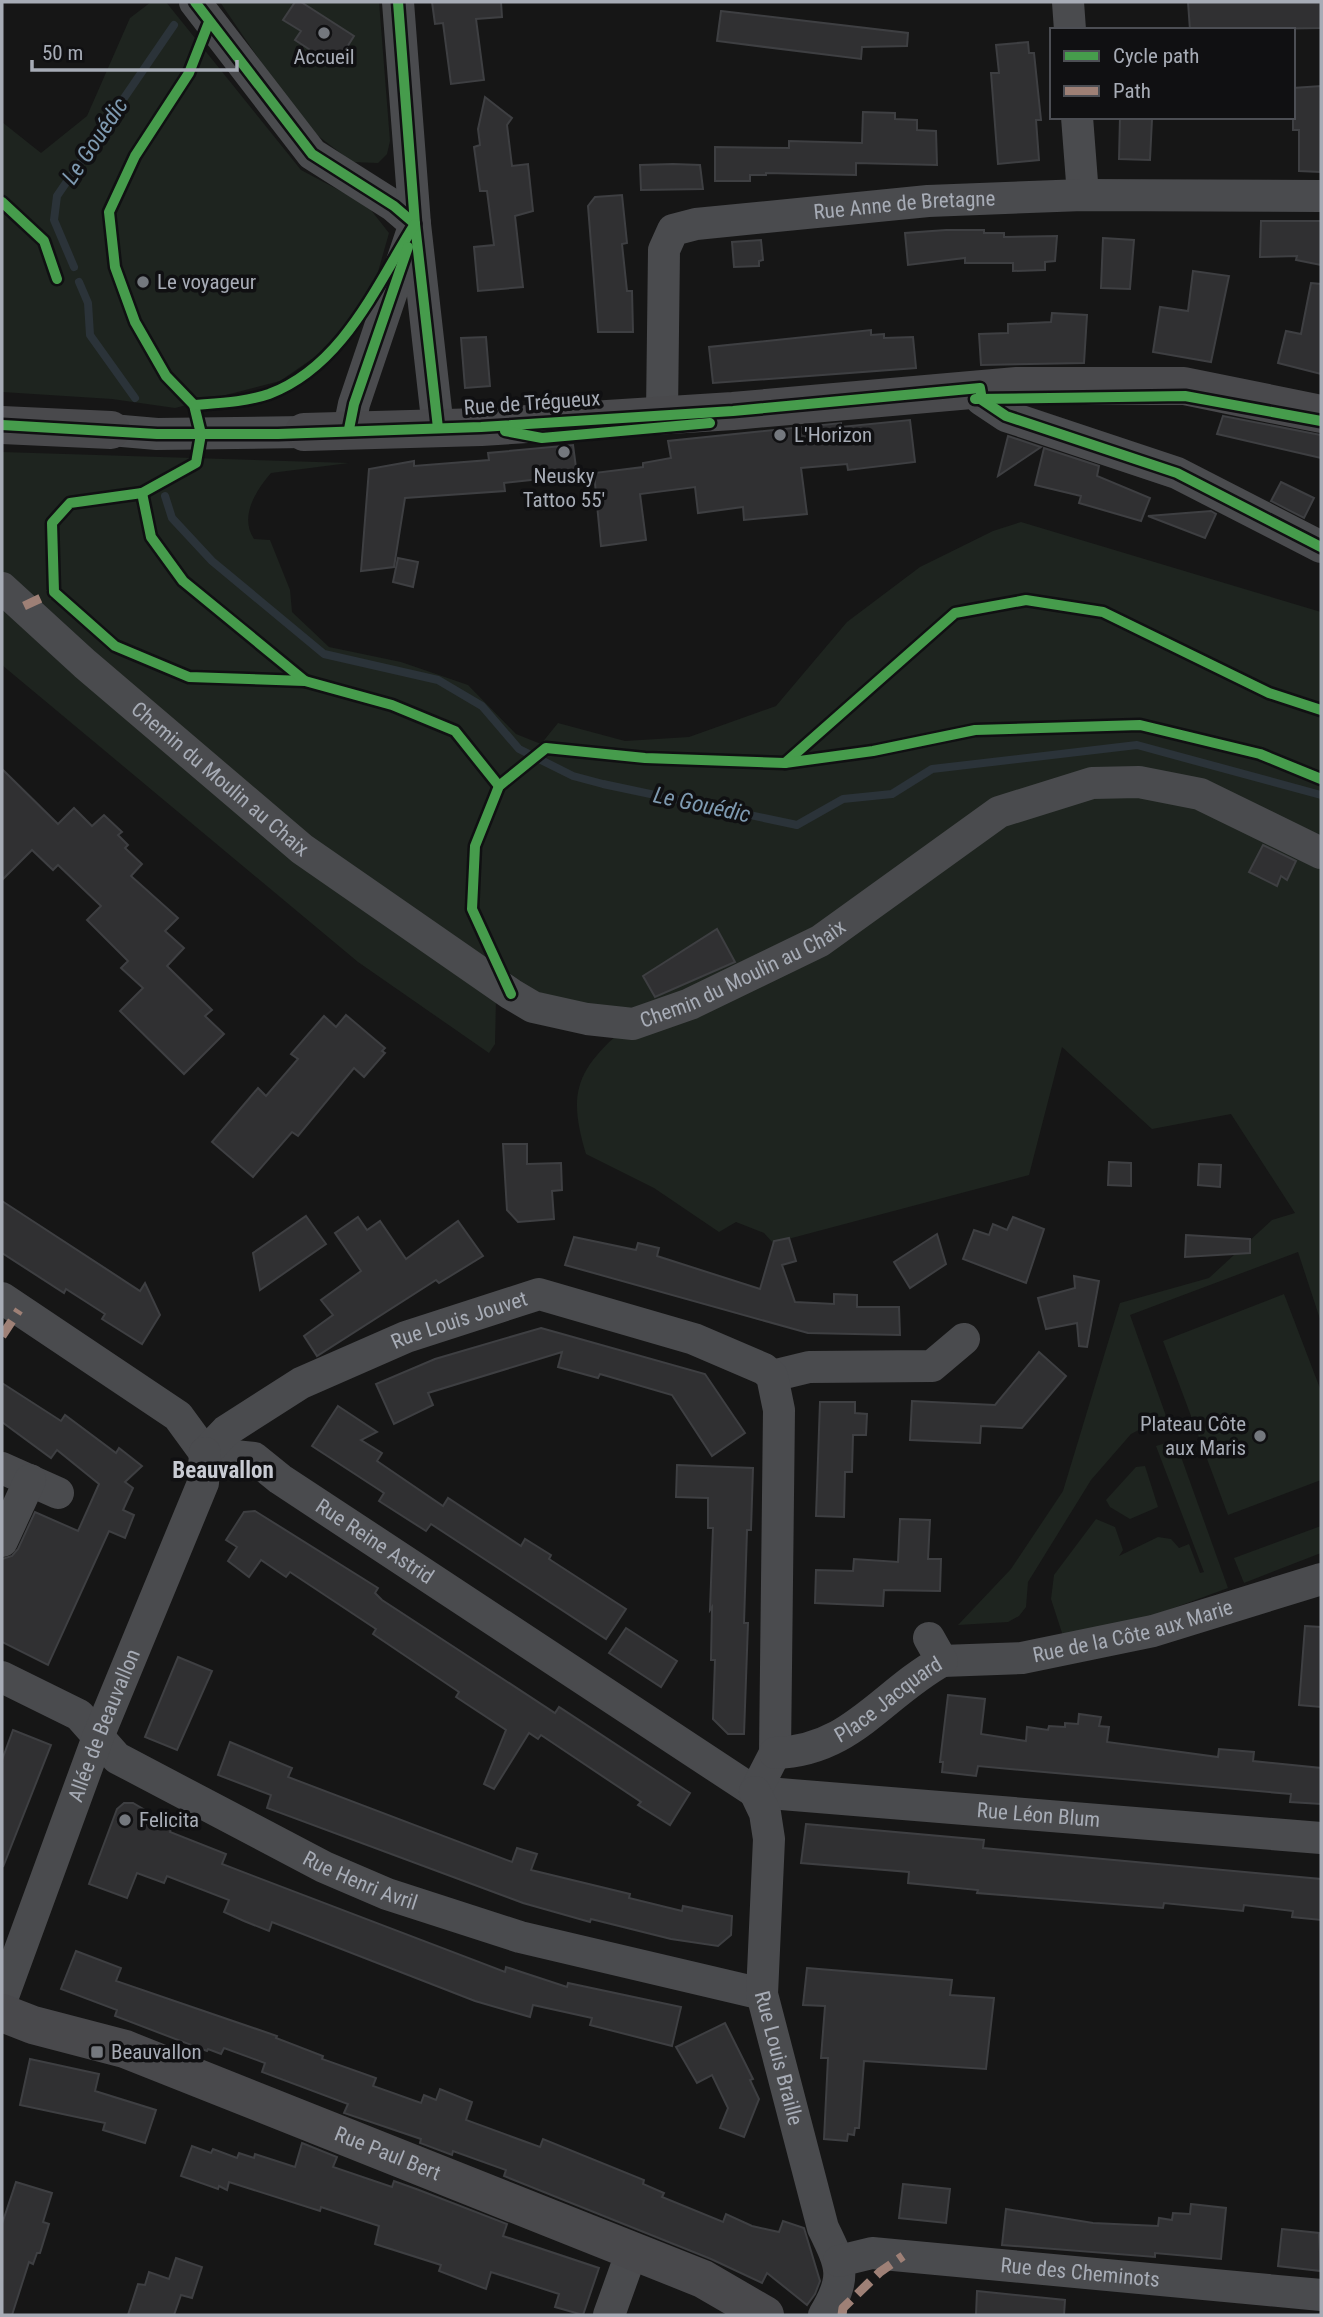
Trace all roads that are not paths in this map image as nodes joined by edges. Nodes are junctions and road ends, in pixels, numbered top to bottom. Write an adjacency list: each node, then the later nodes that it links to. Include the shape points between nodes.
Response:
1 (195, 2): 8 (street, via 312,154)
2 (398, 2): 8 (street)
3 (1068, 2): 4 (street)
4 (1070, 28)
5 (1077, 119): 6 (street)
6 (1083, 195): 7 (street, Rue Anne de Bretagne); 10 (street, Rue Anne de Bretagne, via 928,201 673,230 664,250)
7 (1321, 196)
8 (415, 224): 13 (street); 14 (street)
9 (980, 388): 10 (main road, Rue de Trégueux, via 733,411); 11 (main road, Rue de Trégueux, via 1184,386); 17 (street, via 982,400 1006,416 1177,472)
10 (662, 413): 13 (main road, Rue de Trégueux)
11 (1321, 414)
12 (2, 425): 15 (main road, Rue de Trégueux)
13 (438, 428): 14 (main road, Rue de Trégueux)
14 (349, 429): 16 (main road, Rue de Trégueux)
15 (111, 430): 16 (street, Rue de Trégueux, via 157,434)
16 (304, 432)
17 (1321, 547)
18 (2, 588): 19 (street, Chemin du Moulin au Chaix, via 302,849 511,994 533,1007 587,1019 634,1024 690,1004 820,941 999,812 1092,783 1139,782 1200,794)
19 (1321, 853)
20 (2, 1298): 23 (street, via 178,1416)
21 (964, 1339): 22 (street, via 932,1366 809,1367)
22 (772, 1376): 23 (street, Rue Louis Jouvet, via 694,1339 539,1294 406,1337 301,1384 226,1431); 31 (street, via 779,1410)
23 (205, 1453): 29 (street, Allée de Beauvallon, via 203,1483); 32 (street, Rue Reine Astrid, via 254,1458)
24 (30, 1480): 25 (street)
25 (2, 1541)
26 (1321, 1579): 27 (street, Rue de la Côte aux Marie, via 1153,1632 1022,1658)
27 (935, 1650): 30 (street, Place Jacquard, via 836,1740)
28 (2, 1677): 29 (street, Rue Henri Avril, via 79,1715)
29 (98, 1737): 35 (street, Rue Henri Avril, via 117,1758 324,1867 387,1894 520,1937); 36 (street, Allée de Beauvallon)
30 (810, 1750): 31 (street, Place Jacquard); 33 (street, Place Jacquard)
31 (775, 1754): 32 (street)
32 (755, 1792): 33 (street, Rue Léon Blum); 35 (street, Rue Louis Braille, via 765,1813 769,1839)
33 (806, 1795): 34 (street, Rue Léon Blum)
34 (1321, 1838)
35 (762, 1994): 39 (street, Rue Louis Braille, via 823,2228)
36 (2, 1999)
37 (2, 2013): 38 (main road, Rue Paul Bert, via 125,2049)
38 (632, 2251): 41 (street); 42 (main road, Rue Paul Bert, via 703,2279)
39 (839, 2261): 40 (street, Rue des Cheminots, via 872,2253); 43 (street, via 841,2283)
40 (1321, 2295)
41 (609, 2315)
42 (765, 2315)
43 (824, 2315)

